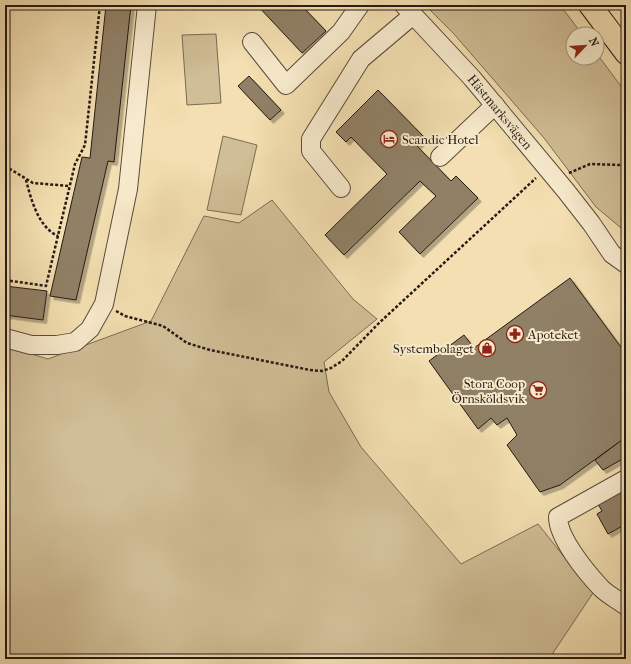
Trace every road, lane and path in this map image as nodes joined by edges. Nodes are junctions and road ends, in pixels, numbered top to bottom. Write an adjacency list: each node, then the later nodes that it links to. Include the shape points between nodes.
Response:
1 (100, 5): 16 (path, via 85,145 75,164)
2 (146, 5): 23 (street, via 128,189)
3 (360, 5): 8 (street, via 341,32 286,85)
4 (590, 5): 9 (highway)
5 (620, 5): 7 (path)
6 (409, 10): 10 (street, Hästmarksvägen); 17 (street, via 361,59 311,139 311,151)
7 (626, 13)
8 (252, 42)
9 (626, 53)
10 (495, 105): 11 (street); 14 (street, Hästmarksvägen)
11 (440, 157)
12 (626, 160): 14 (path, via 619,165 590,164)
13 (5, 166): 15 (path)
14 (552, 174): 18 (street, Hästmarksvägen); 23 (path, via 379,322 342,361 322,371 210,350 187,343 163,326 125,316)
15 (26, 180): 16 (path, via 40,184); 19 (path, via 43,223 52,234)
16 (69, 186): 19 (path)
17 (342, 188)
18 (592, 223): 20 (street, Hästmarksvägen); 21 (street, Hästmarksvägen, via 612,254)
19 (58, 236): 22 (path, via 46,286)
20 (626, 249)
21 (626, 264)
22 (5, 280)
23 (104, 304): 24 (street, via 90,329 75,342 31,345)
24 (5, 338)
25 (626, 479): 26 (street, via 558,517 558,526 568,546 602,588)
26 (626, 606)

